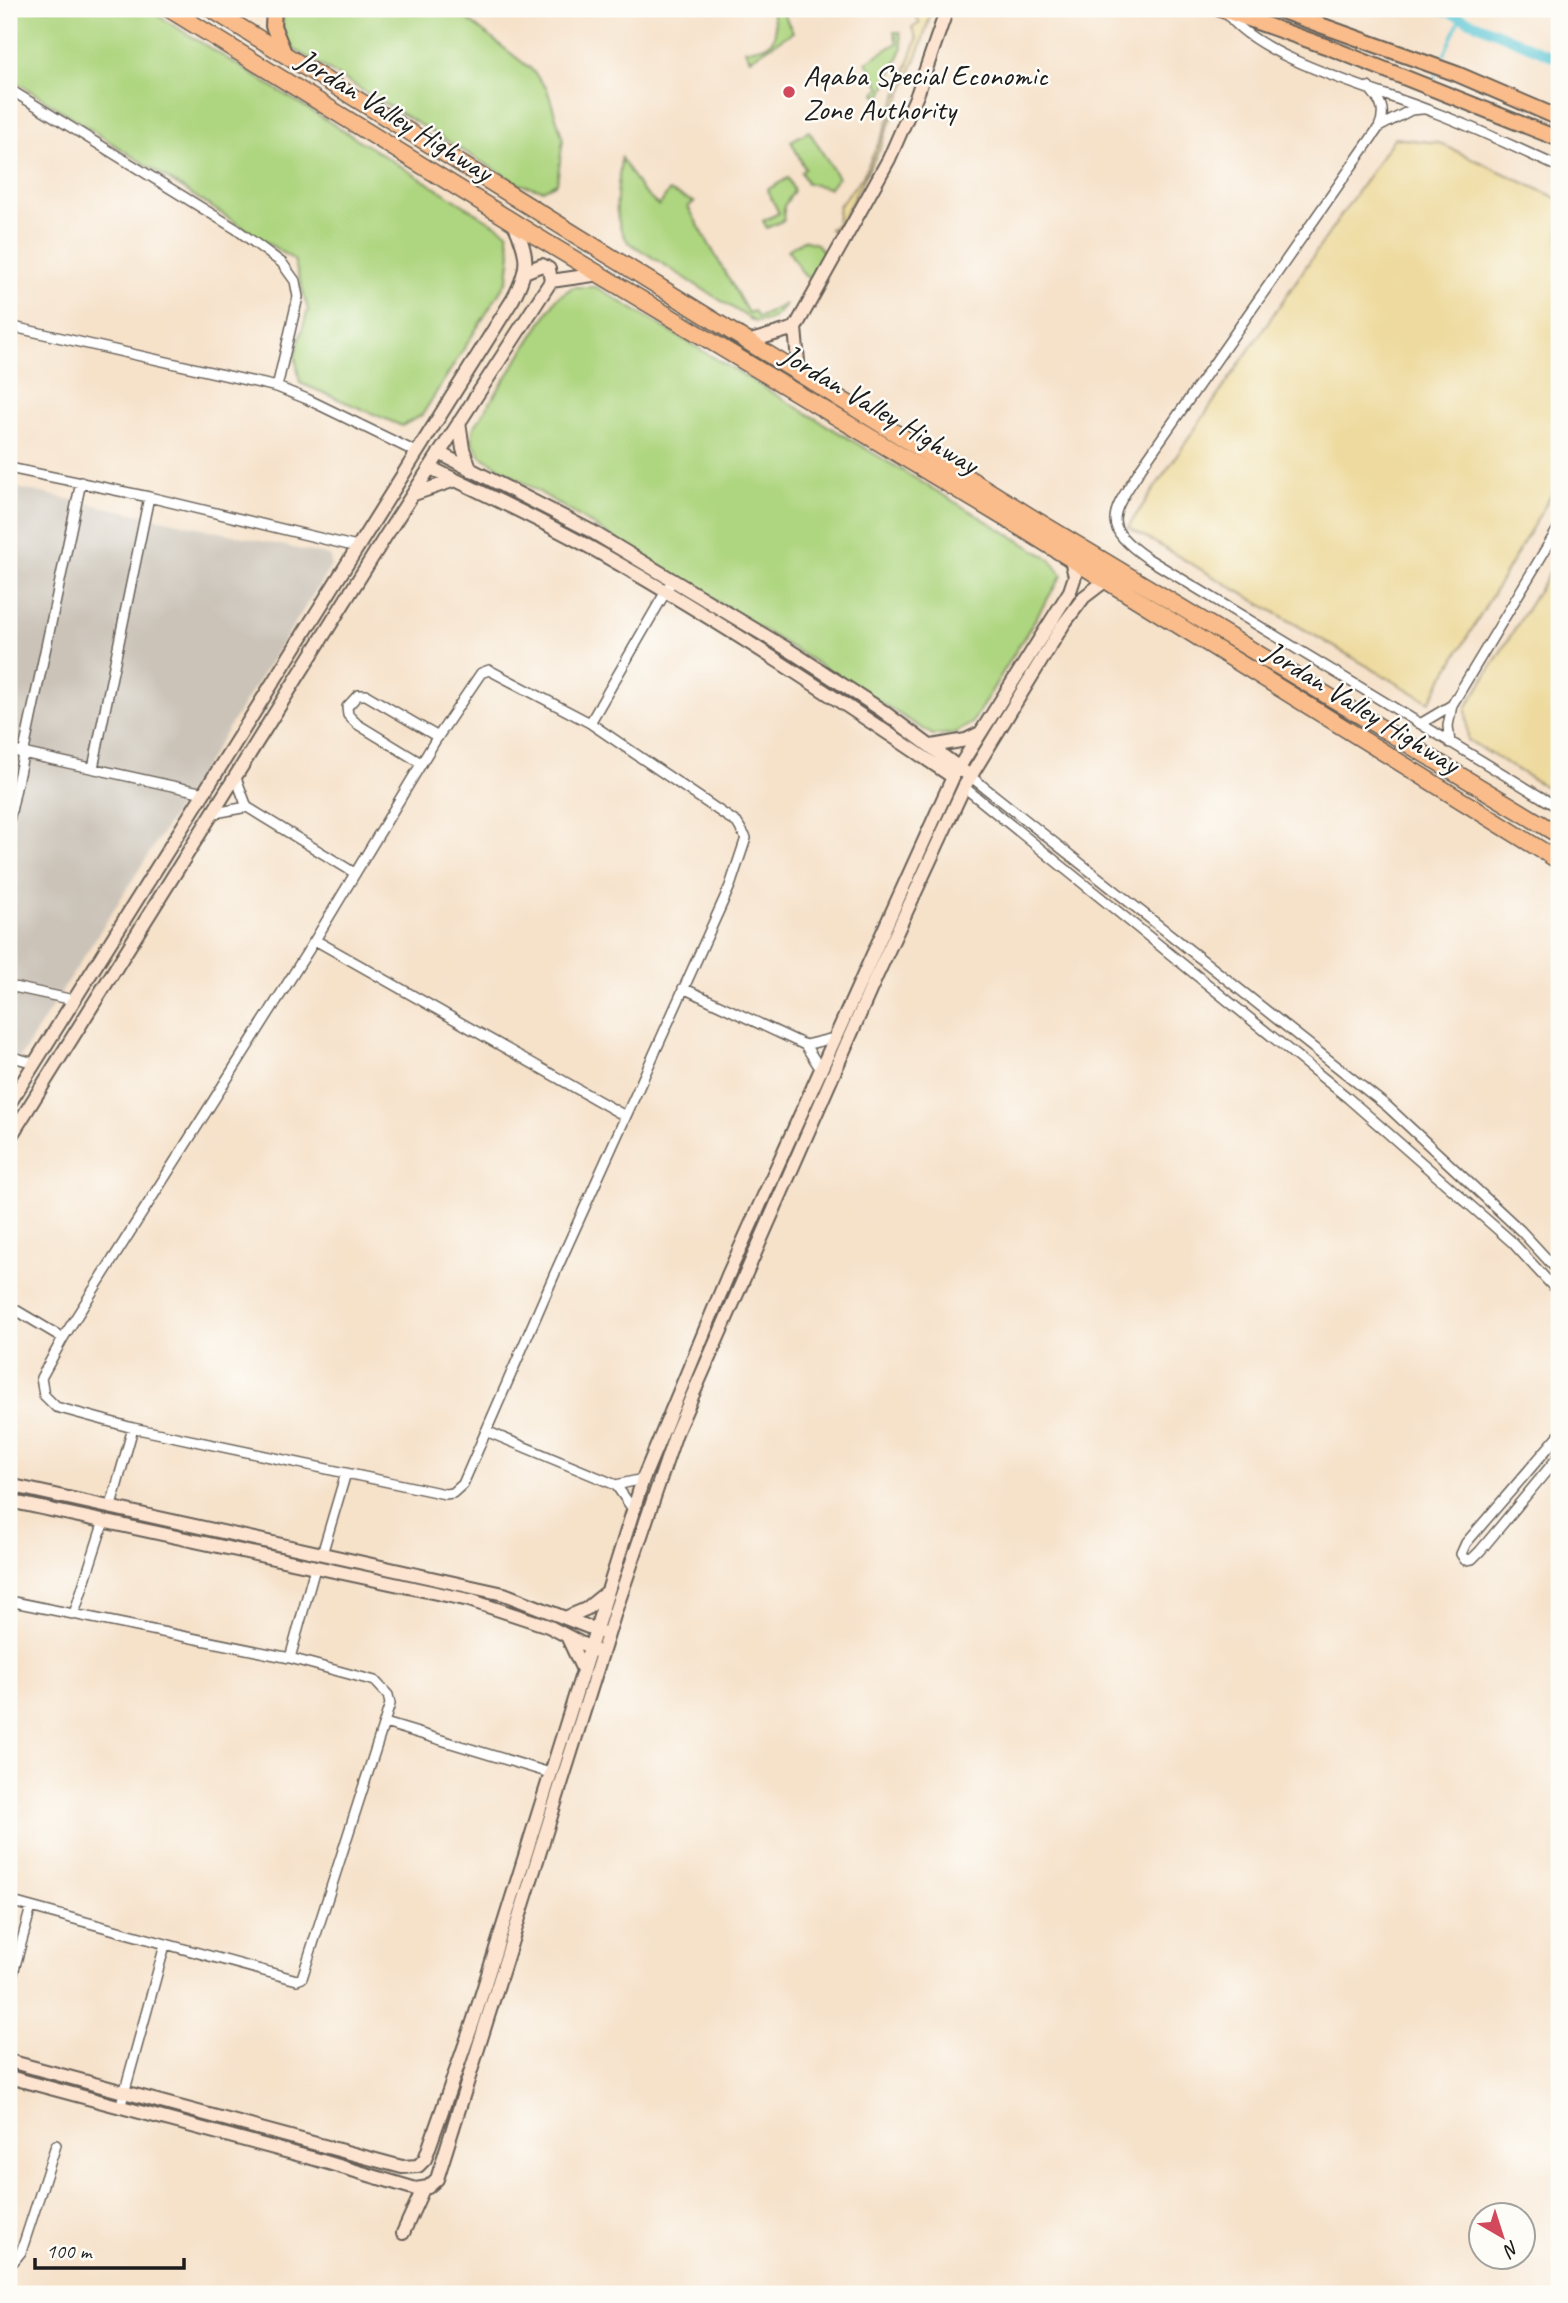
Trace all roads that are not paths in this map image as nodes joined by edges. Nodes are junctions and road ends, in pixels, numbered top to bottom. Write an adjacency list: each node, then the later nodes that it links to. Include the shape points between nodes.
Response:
1 (169, 9): 15 (highway, Jordan Valley Highway)
2 (211, 9): 7 (highway, Jordan Valley Highway)
3 (274, 9): 7 (main road, via 274,26)
4 (947, 9): 22 (street, via 889,159)
5 (1276, 9): 11 (main road, via 1457,74)
6 (1222, 10): 8 (street, via 1235,26 1258,41); 13 (main road)
7 (285, 55): 16 (highway, Jordan Valley Highway)
8 (1368, 87): 10 (street); 12 (street, via 1382,107)
9 (9, 89): 25 (street, via 282,262 295,281 298,297)
10 (1425, 108): 12 (street); 14 (street)
11 (1559, 118)
12 (1379, 127): 45 (street, via 1141,468 1117,511 1115,527 1122,540 1147,558)
13 (1559, 139)
14 (1559, 167)
15 (513, 222): 17 (highway, Jordan Valley Highway); 18 (street, via 524,247)
16 (564, 228): 17 (highway); 23 (highway, Jordan Valley Highway)
17 (553, 246): 19 (highway, Jordan Valley Highway)
18 (527, 271): 20 (street, via 542,265 549,269); 27 (street)
19 (600, 274): 20 (street); 36 (highway, Jordan Valley Highway)
20 (551, 281): 26 (street)
21 (9, 326): 25 (street)
22 (795, 328): 23 (street); 24 (street)
23 (751, 341): 24 (highway, Jordan Valley Highway)
24 (799, 373): 36 (highway, Jordan Valley Highway)
25 (277, 387): 27 (street)
26 (459, 422): 28 (street); 31 (street)
27 (418, 453): 38 (street)
28 (439, 453): 30 (street); 31 (street)
29 (9, 467): 33 (street)
30 (431, 468): 32 (street); 34 (street)
31 (471, 470): 40 (street)
32 (455, 480): 34 (street); 42 (street, via 575,539)
33 (81, 482): 35 (street); 51 (street)
34 (413, 494): 56 (street)
35 (149, 497): 38 (street); 54 (street)
36 (1027, 523): 39 (highway, Jordan Valley Highway); 64 (highway, Jordan Valley Highway)
37 (1559, 527): 43 (street)
38 (357, 547): 58 (street)
39 (1071, 561): 41 (highway, Jordan Valley Highway); 46 (street, via 1075,576 1070,591)
40 (673, 579): 42 (street); 49 (street, via 810,663)
41 (1105, 581): 57 (street, via 1090,591 1069,617); 65 (highway, Jordan Valley Highway)
42 (666, 592): 44 (street); 53 (street, via 829,692)
43 (1452, 705): 45 (street); 48 (street)
44 (590, 723): 47 (street, via 489,670 481,673); 71 (street, via 737,823 747,838)
45 (1420, 724): 48 (street)
46 (979, 734): 49 (street); 55 (street)
47 (438, 737): 52 (street); 52 (street, via 362,694 347,707 357,724)
48 (1450, 743): 61 (street)
49 (932, 746): 55 (street)
50 (9, 750): 51 (street)
51 (23, 753): 54 (street); 63 (street)
52 (421, 763): 66 (street)
53 (932, 763): 55 (street); 59 (street)
54 (93, 768): 58 (street)
55 (956, 772): 57 (street); 59 (street)
56 (236, 778): 60 (street); 62 (street)
57 (967, 782): 81 (street, via 1388,1107); 82 (street, via 1339,1089 1512,1242); 104 (street, via 876,977 681,1422)
58 (204, 793): 67 (street)
59 (941, 800): 73 (street)
60 (247, 807): 62 (street); 66 (street)
61 (1559, 808)
62 (215, 813): 68 (street)
63 (9, 821)
64 (1558, 832)
65 (1559, 861)
66 (353, 872): 69 (street)
67 (123, 923): 68 (street); 72 (street)
68 (142, 928): 80 (street)
69 (314, 940): 79 (street); 84 (street)
70 (9, 986): 72 (street)
71 (682, 988): 74 (street); 79 (street)
72 (74, 1000): 76 (street)
73 (834, 1038): 74 (street); 77 (street)
74 (805, 1045): 77 (street)
75 (9, 1056): 76 (street)
76 (34, 1063): 78 (street)
77 (820, 1068): 90 (street)
78 (9, 1104)
79 (625, 1116): 86 (street)
80 (9, 1139)
81 (1559, 1272)
82 (1559, 1293)
83 (10, 1310): 84 (street)
84 (63, 1338): 85 (street, via 41,1378 44,1395 55,1407)
85 (133, 1428): 89 (street); 94 (street)
86 (486, 1431): 89 (street, via 463,1484 453,1493); 92 (street)
87 (1559, 1435): 88 (street, via 1466,1543 1461,1553 1465,1560 1480,1551)
88 (1559, 1456)
89 (346, 1474): 97 (street)
90 (643, 1479): 92 (street); 95 (street)
91 (9, 1485): 94 (street)
92 (616, 1485): 95 (street)
93 (9, 1501): 96 (street)
94 (111, 1506): 97 (street)
95 (632, 1508): 99 (street)
96 (104, 1521): 98 (street); 101 (street)
97 (322, 1554): 102 (street, via 504,1594)
98 (315, 1568): 105 (street, via 469,1600); 107 (street)
99 (607, 1592): 102 (street); 103 (street)
100 (9, 1601): 101 (street)
101 (74, 1614): 107 (street)
102 (567, 1617): 103 (street)
103 (594, 1630): 104 (street); 106 (street)
104 (608, 1635): 106 (street)
105 (566, 1636): 106 (street); 108 (street)
106 (596, 1650): 108 (street); 121 (street, via 444,2161)
107 (290, 1658): 109 (street, via 375,1681 388,1695)
108 (583, 1670): 110 (street)
109 (385, 1723): 110 (street); 113 (street, via 302,1978)
110 (550, 1773): 120 (street, via 473,2022 436,2132)
111 (9, 1902): 112 (street)
112 (31, 1907): 113 (street); 114 (street)
113 (165, 1945): 117 (street)
114 (9, 1988)
115 (9, 2061): 117 (street)
116 (9, 2077): 118 (street)
117 (125, 2092): 118 (street); 120 (street, via 354,2155 402,2167)
118 (120, 2108): 121 (street)
119 (56, 2145): 123 (street, via 21,2252)
120 (418, 2166): 121 (street)
121 (428, 2187): 122 (street)
122 (403, 2233)
123 (9, 2267)

